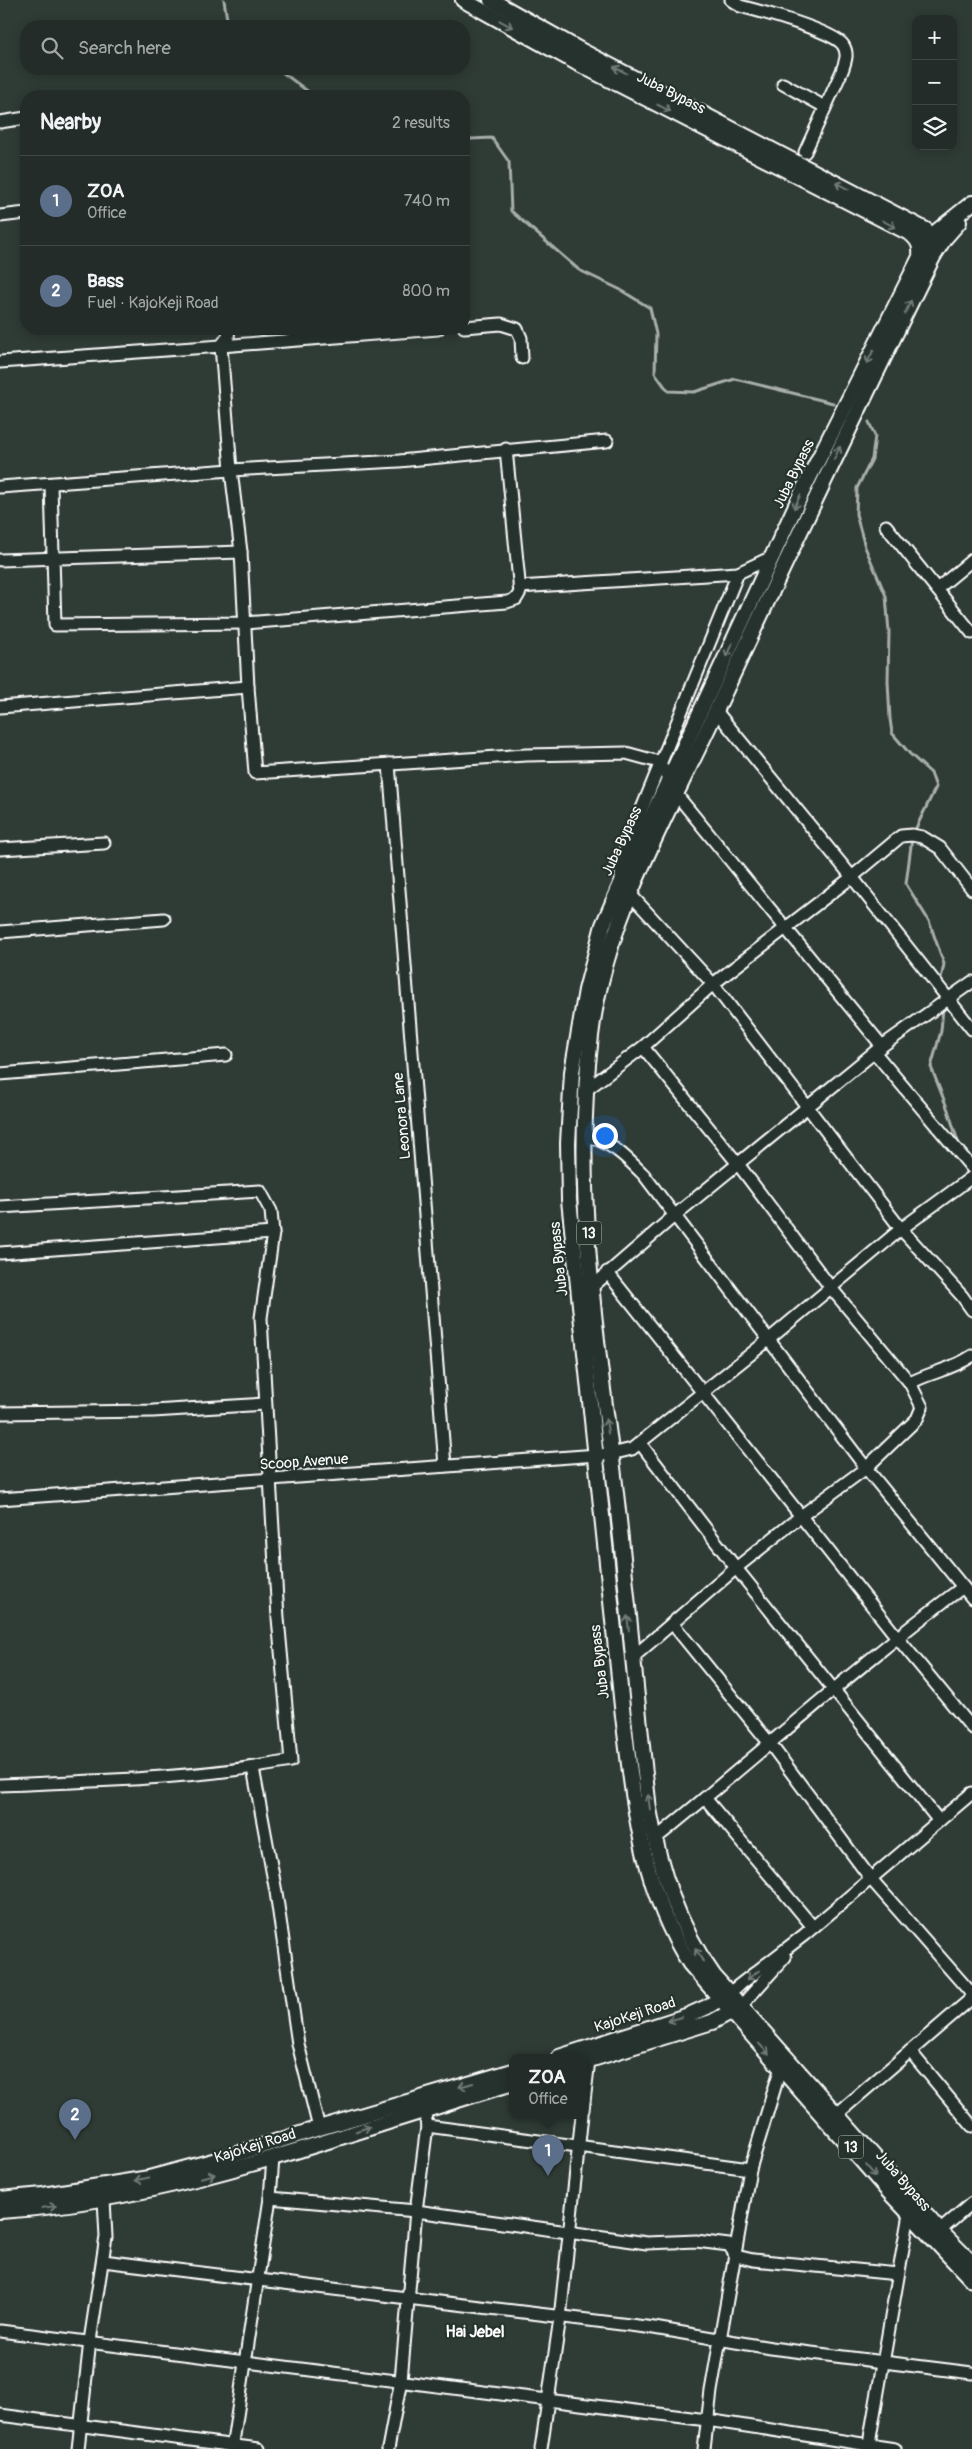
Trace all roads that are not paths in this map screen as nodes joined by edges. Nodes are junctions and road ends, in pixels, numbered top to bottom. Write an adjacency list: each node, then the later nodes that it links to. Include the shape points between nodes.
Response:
1 (463, 0): 15 (main road, Juba Bypass, one-way to 15, via 576,62 911,234)
2 (491, 0): 10 (main road, Juba Bypass, one-way to 2, via 582,51)
3 (731, 0): 5 (street, via 841,42 847,58)
4 (783, 84): 5 (street)
5 (825, 107): 8 (street)
6 (20, 119): 7 (street)
7 (0, 122)
8 (805, 152)
9 (972, 205): 12 (main road); 15 (main road)
10 (892, 212): 12 (main road, via 926,221); 14 (main road, Juba Bypass)
11 (20, 214): 13 (street)
12 (958, 214): 14 (main road)
13 (0, 216)
14 (931, 236): 15 (main road)
15 (926, 258): 29 (main road, Juba Bypass, one-way to 29, via 802,492); 40 (main road, Juba Bypass / 13, one-way to 15)
16 (470, 327): 20 (street, via 501,324 517,329)
17 (228, 335): 19 (street)
18 (361, 335): 19 (street)
19 (221, 346): 21 (street); 24 (street)
20 (522, 358)
21 (0, 362)
22 (607, 442): 23 (street)
23 (506, 449): 24 (street, via 398,461); 34 (street)
24 (231, 470): 25 (street); 28 (street)
25 (51, 484): 26 (street); 30 (street)
26 (0, 487)
27 (886, 526): 35 (street)
28 (241, 552): 30 (street); 36 (street)
29 (774, 556): 33 (street); 43 (main road, Juba Bypass, one-way to 43)
30 (55, 558): 31 (street); 36 (street, via 55,625)
31 (0, 560)
32 (972, 560): 35 (street)
33 (738, 573): 34 (street); 41 (street)
34 (519, 587): 36 (street, via 516,599 507,602)
35 (937, 589): 37 (street)
36 (245, 623): 38 (street)
37 (972, 633)
38 (248, 687): 39 (street); 42 (street, via 255,773)
39 (0, 706)
40 (716, 710): 44 (main road, Juba Bypass / 13); 47 (street)
41 (659, 762): 42 (street, via 626,753); 43 (street); 48 (street, via 621,860)
42 (389, 764): 86 (street, Leonora Lane)
43 (668, 781): 44 (street); 48 (main road, Juba Bypass)
44 (676, 794): 50 (main road, Juba Bypass / 13); 52 (street)
45 (104, 843): 46 (street)
46 (0, 849)
47 (852, 877): 49 (street, via 901,836 912,835 940,848); 52 (street); 56 (street)
48 (621, 884): 85 (main road, Juba Bypass, via 599,937 572,1072 569,1200)
49 (972, 889)
50 (631, 895): 55 (street); 62 (main road, Juba Bypass / 13, via 614,941 597,1004 590,1037)
51 (164, 919): 53 (street)
52 (785, 929): 55 (street); 59 (street)
53 (0, 932)
54 (972, 982): 56 (street)
55 (713, 984): 58 (street); 63 (street)
56 (948, 999): 57 (street); 59 (street)
57 (972, 1029)
58 (643, 1047): 62 (street); 65 (street)
59 (879, 1050): 63 (street); 66 (street)
60 (226, 1055): 61 (street)
61 (0, 1074)
62 (586, 1090): 64 (main road, Juba Bypass / 13)
63 (808, 1107): 65 (street); 70 (street)
64 (584, 1134): 69 (street, via 618,1149 644,1175); 74 (main road, Juba Bypass / 13, via 584,1193)
65 (738, 1164): 69 (street); 75 (street)
66 (972, 1168)
67 (972, 1177): 70 (street, Scoop Avenue)
68 (0, 1207): 71 (street, via 260,1191 271,1211)
69 (674, 1216): 73 (street); 77 (street)
70 (902, 1229): 75 (street, Scoop Avenue); 76 (street)
71 (273, 1233): 72 (street); 81 (street, via 261,1318)
72 (0, 1254)
73 (607, 1272): 74 (street); 80 (street)
74 (593, 1286): 84 (main road, Juba Bypass / 13, one-way to 74, via 597,1354)
75 (830, 1288): 77 (street, Scoop Avenue); 79 (street)
76 (972, 1310)
77 (767, 1341): 80 (street, Scoop Avenue); 87 (street)
78 (972, 1356): 79 (street, via 946,1371)
79 (910, 1383): 87 (street, via 919,1398 921,1413)
80 (704, 1392): 83 (street, Scoop Avenue); 90 (street)
81 (265, 1404): 82 (street, via 153,1411); 88 (street)
82 (0, 1413)
83 (640, 1443): 84 (street, Scoop Avenue, via 632,1449); 91 (street)
84 (611, 1454): 85 (street, Scoop Avenue); 96 (main road, Juba Bypass / 13, one-way to 84)
85 (595, 1455): 86 (street, Scoop Avenue); 109 (main road, Juba Bypass, via 630,1773 644,1862 679,1948 690,1964)
86 (445, 1466): 88 (street, Scoop Avenue)
87 (866, 1468): 90 (street); 92 (street)
88 (269, 1480): 89 (street, Scoop Avenue); 100 (street, via 291,1760)
89 (0, 1499)
90 (801, 1516): 91 (street); 95 (street)
91 (736, 1568): 94 (street); 97 (street)
92 (963, 1587): 93 (street); 95 (street)
93 (972, 1598)
94 (672, 1623): 96 (street); 99 (street)
95 (896, 1636): 97 (street); 98 (street)
96 (632, 1658): 105 (main road, Juba Bypass / 13, one-way to 96)
97 (834, 1689): 99 (street); 104 (street)
98 (972, 1728)
99 (771, 1744): 103 (street); 106 (street)
100 (253, 1768): 101 (street, via 176,1777); 123 (street, via 276,1892 298,2044)
101 (0, 1785)
102 (972, 1793): 104 (street)
103 (705, 1798): 105 (street); 107 (street)
104 (939, 1820): 106 (street)
105 (655, 1839): 109 (main road, Juba Bypass / 13, one-way to 105, via 680,1921)
106 (871, 1879): 107 (street); 108 (street)
107 (809, 1931): 109 (street, one-way to 109); 111 (street)
108 (972, 1994)
109 (724, 1996): 111 (main road); 113 (main road, KajoKeji Road, one-way to 113, via 688,2015)
110 (972, 1998): 112 (street)
111 (736, 2010): 114 (main road, KajoKeji Road, via 696,2027); 115 (main road, Juba Bypass / 13, one-way to 115); 119 (main road, Juba Bypass / 13)
112 (910, 2051): 119 (street); 122 (street)
113 (568, 2054)
114 (587, 2061)
115 (781, 2068): 119 (main road, Juba Bypass / 13); 126 (street)
116 (509, 2073): 123 (main road, KajoKeji Road, one-way to 123)
117 (509, 2084): 118 (main road, KajoKeji Road)
118 (424, 2109): 121 (street); 125 (main road, KajoKeji Road, one-way to 118)
119 (833, 2118): 133 (main road, Juba Bypass / 13, one-way to 133); 135 (main road, Juba Bypass / 13)
120 (582, 2119): 124 (street)
121 (427, 2126): 124 (street); 132 (street)
122 (972, 2126)
123 (319, 2128): 128 (main road, KajoKeji Road, one-way to 128, via 149,2178 44,2196)
124 (579, 2148): 126 (street); 134 (street)
125 (273, 2158): 127 (street); 129 (main road, KajoKeji Road, one-way to 125, via 160,2188)
126 (750, 2169): 136 (street)
127 (270, 2198): 132 (street); 140 (street)
128 (0, 2199)
129 (104, 2199): 131 (main road, KajoKeji Road, one-way to 129); 137 (street, via 106,2237)
130 (972, 2203): 135 (street)
131 (0, 2211)
132 (416, 2211): 134 (street); 142 (street)
133 (909, 2214): 135 (main road, Juba Bypass / 13); 139 (street)
134 (569, 2233): 136 (street, via 647,2243 696,2241 729,2245); 143 (street)
135 (936, 2234): 138 (main road, Juba Bypass / 13); 141 (main road, Juba Bypass / 13)
136 (736, 2256): 139 (street); 145 (street)
137 (103, 2261): 140 (street); 146 (street)
138 (972, 2263)
139 (898, 2274): 148 (street)
140 (258, 2278): 142 (street); 147 (street)
141 (972, 2280)
142 (410, 2298): 143 (street); 150 (street)
143 (560, 2318): 145 (street, via 654,2328); 151 (street)
144 (0, 2331): 146 (street)
145 (719, 2340): 148 (street, via 815,2355); 153 (street)
146 (90, 2341): 147 (street); 154 (street)
147 (245, 2361): 150 (street); 155 (street)
148 (882, 2361): 149 (street); 156 (street)
149 (972, 2373)
150 (401, 2380): 151 (street); 159 (street)
151 (548, 2400): 153 (street); 160 (street)
152 (0, 2415): 154 (street)
153 (707, 2420): 156 (street); 161 (street)
154 (80, 2427): 155 (street); 157 (street)
155 (232, 2447): 158 (street)
156 (868, 2447): 162 (street)
157 (78, 2449)
158 (259, 2449)
159 (388, 2449)
160 (541, 2449)
161 (704, 2449)
162 (895, 2449)

